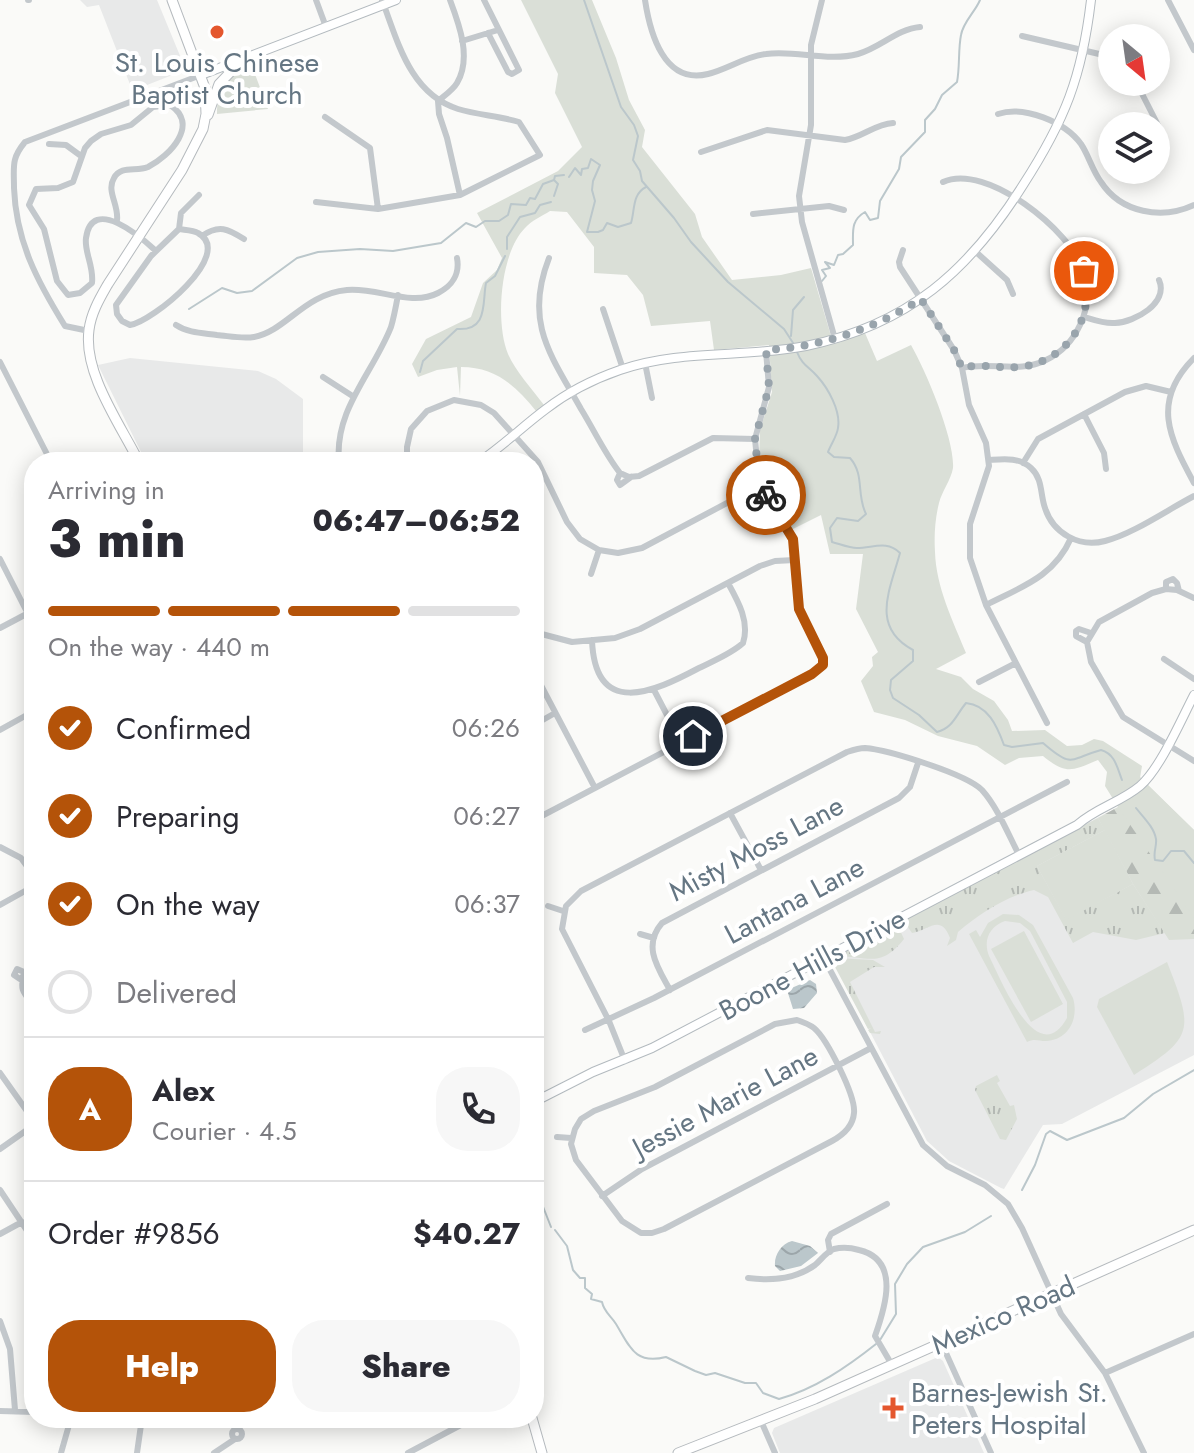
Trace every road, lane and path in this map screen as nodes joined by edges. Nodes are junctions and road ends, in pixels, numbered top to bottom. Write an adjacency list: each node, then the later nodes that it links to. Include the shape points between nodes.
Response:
1 (172, 0): 22 (main road)
2 (316, 0): 11 (street)
3 (396, 0): 10 (street)
4 (450, 0): 16 (street)
5 (484, 0): 13 (street)
6 (645, 0): 20 (street, via 660,52 683,73 707,74 762,54)
7 (822, 0): 20 (street)
8 (1091, 0): 17 (street)
9 (1168, 0): 18 (street)
10 (383, 2): 11 (street); 23 (street, via 404,60)
11 (326, 27): 21 (street)
12 (920, 27): 20 (street, via 861,53)
13 (498, 30): 14 (street); 14 (street, via 519,70 512,74)
14 (488, 33): 16 (street)
15 (1022, 36): 17 (street)
16 (462, 41): 23 (street, via 457,83)
17 (1085, 50): 19 (street); 28 (street)
18 (1194, 50)
19 (1098, 53)
20 (810, 56): 29 (street)
21 (242, 60): 22 (street); 26 (main road, via 219,84)
22 (201, 75): 26 (main road); 58 (street, via 25,142 18,150 13,158 17,225)
23 (438, 101): 35 (street); 35 (street, via 519,122 540,155)
24 (998, 114): 28 (street, via 1018,111)
25 (325, 117): 40 (street, via 370,148)
26 (204, 122): 45 (main road, via 197,145)
27 (893, 123): 29 (street, via 851,140)
28 (1059, 126): 36 (street); 38 (street, via 1080,143 1104,187 1123,203 1156,213)
29 (809, 135): 31 (street, via 760,130); 39 (street)
30 (49, 144): 32 (street, via 66,145)
31 (701, 152)
32 (81, 156): 43 (street, via 101,134 131,125 153,107 170,105 182,115 175,147 152,165 115,175 110,187); 54 (street, via 73,182 36,189 29,205 46,233)
33 (943, 182): 36 (street, via 962,178)
34 (199, 195): 44 (street, via 181,213)
35 (460, 195): 40 (street)
36 (1015, 198): 50 (street); 60 (street, via 1075,252 1086,279)
37 (316, 202): 40 (street)
38 (1194, 205)
39 (799, 208): 41 (street, via 834,205); 42 (street); 63 (street)
40 (378, 209)
41 (844, 210)
42 (753, 214)
43 (117, 220): 45 (street); 54 (street, via 92,224 86,238 92,283 80,293)
44 (179, 229): 46 (street); 49 (street)
45 (138, 236): 49 (street); 62 (main road, via 98,302)
46 (202, 236): 47 (street, via 220,228); 49 (street, via 208,254 194,277 148,319 130,325 117,314 116,305)
47 (244, 239)
48 (903, 250): 57 (street, via 900,267)
49 (156, 251)
50 (976, 252): 55 (street, via 1007,280); 57 (street)
51 (457, 258): 56 (street, via 457,275 440,292 423,298)
52 (549, 258): 71 (street, via 539,291 540,327)
53 (1159, 280): 60 (street, via 1158,301 1132,318 1112,323)
54 (64, 293): 58 (street)
55 (1013, 294)
56 (398, 295): 61 (street, via 365,289 328,294 253,337 186,331); 73 (street, via 390,329)
57 (921, 299): 63 (street); 68 (street)
58 (52, 302): 62 (street, via 65,326)
59 (603, 309): 69 (street)
60 (1084, 317): 68 (street, via 1062,349 1038,364)
61 (176, 325)
62 (89, 331): 79 (main road, via 92,368)
63 (835, 339): 64 (street)
64 (766, 350): 67 (street); 77 (street, via 769,387)
65 (1194, 358): 72 (street)
66 (0, 362): 78 (street)
67 (645, 363): 69 (street); 74 (street)
68 (962, 368): 84 (street)
69 (623, 369): 71 (street)
70 (323, 377): 73 (street)
71 (572, 392): 76 (street); 77 (street, via 620,473 631,477 713,438)
72 (1171, 392): 75 (street, via 1138,387); 88 (street, via 1169,428)
73 (354, 397): 80 (street, via 341,425)
74 (652, 398)
75 (1084, 414): 85 (street, via 1038,439); 86 (street, via 1104,453)
76 (515, 435): 81 (street, via 481,405 447,401 416,423); 82 (street); 83 (street)
77 (755, 439): 89 (street)
78 (46, 452)
79 (134, 452)
80 (340, 452)
81 (408, 452)
82 (492, 452)
83 (529, 452)
84 (989, 460): 85 (street); 99 (street, via 969,532 973,572)
85 (1023, 463): 91 (street, via 1038,476 1049,518)
86 (1106, 469)
87 (544, 471): 92 (street, via 575,534)
88 (1194, 483)
89 (761, 485): 92 (street, via 642,548); 94 (street, via 793,539)
90 (1194, 496): 91 (street, via 1107,541)
91 (1071, 538): 99 (street, via 1050,571)
92 (599, 550): 95 (street)
93 (0, 559): 98 (street)
94 (795, 560): 96 (street, via 769,562); 118 (street, via 799,609 823,665)
95 (591, 574)
96 (728, 583): 104 (street, via 631,633); 110 (street, via 742,613 743,643)
97 (1194, 598): 102 (street, via 1166,589 1145,596 1105,618)
98 (24, 600)
99 (986, 605): 107 (street)
100 (24, 616): 101 (street)
101 (0, 628)
102 (1091, 633): 105 (street); 105 (street, via 1076,631)
103 (544, 635): 104 (street, via 572,642)
104 (592, 640): 110 (street, via 597,669 610,687)
105 (1087, 642): 119 (street, via 1091,662 1118,711)
106 (1164, 659): 108 (street)
107 (1016, 663): 109 (street); 116 (street)
108 (1194, 679)
109 (979, 682)
110 (654, 690): 118 (street)
111 (544, 692): 113 (street)
112 (1194, 695): 119 (street, Boone Hills Drive)
113 (555, 713): 115 (street); 123 (street)
114 (24, 717): 117 (street)
115 (544, 719)
116 (1047, 723)
117 (0, 730)
118 (681, 742): 123 (street)
119 (1168, 743): 120 (street); 128 (street, Boone Hills Drive, via 1143,783)
120 (1194, 761)
121 (918, 763): 124 (street, via 873,750 852,750); 126 (street, via 975,785); 130 (street, Misty Moss Lane, via 910,787 899,798)
122 (1067, 782): 126 (street, Lantana Lane)
123 (595, 788): 125 (street)
124 (730, 813): 130 (street); 134 (street, via 581,891)
125 (544, 815)
126 (999, 818): 128 (street); 139 (street, Lantana Lane)
127 (0, 847): 129 (street)
128 (1018, 853): 137 (street, Boone Hills Drive)
129 (24, 862)
130 (761, 870): 136 (street, Misty Moss Lane, via 667,919)
131 (24, 892): 132 (street)
132 (0, 905)
133 (548, 906): 134 (street)
134 (563, 911): 141 (street, via 564,934)
135 (640, 934): 136 (street)
136 (654, 938): 139 (street, Misty Moss Lane, via 653,958)
137 (822, 955): 143 (street); 144 (street, Boone Hills Drive)
138 (20, 979): 140 (street)
139 (670, 990): 141 (street, Lantana Lane)
140 (24, 993)
141 (609, 1021): 142 (street, Lantana Lane); 144 (street)
142 (585, 1030)
143 (871, 1048): 145 (street, Jessie Marie Lane); 166 (street, via 929,1153 1008,1204)
144 (624, 1058): 147 (street, Boone Hills Drive, via 579,1073)
145 (837, 1066): 149 (street, via 852,1095); 153 (street, via 814,1028 797,1020 782,1021 655,1087 587,1115); 156 (street, Jessie Marie Lane, via 642,1169)
146 (0, 1073): 148 (street)
147 (544, 1093)
148 (24, 1108)
149 (853, 1120): 150 (street); 161 (street, via 832,1141 664,1229)
150 (862, 1122)
151 (24, 1131): 154 (street)
152 (557, 1137): 153 (street)
153 (571, 1138): 156 (street, via 576,1160)
154 (0, 1149)
155 (0, 1190): 158 (street)
156 (602, 1196): 161 (street, via 626,1225)
157 (887, 1204): 164 (street, via 831,1234)
158 (22, 1222): 159 (street); 162 (street)
159 (24, 1225)
160 (1194, 1230): 166 (main road, Mexico Road)
161 (641, 1233): 163 (street)
162 (0, 1234)
163 (639, 1241)
164 (830, 1252): 165 (street, via 797,1274); 170 (street, via 864,1251 882,1265 887,1291 875,1336)
165 (748, 1278)
166 (1051, 1292): 169 (main road, Mexico Road); 171 (street)
167 (0, 1321): 172 (street, via 10,1349)
168 (1194, 1334): 171 (street)
169 (941, 1342): 170 (main road, Mexico Road); 188 (street)
170 (892, 1365): 175 (main road, Mexico Road)
171 (1105, 1373): 189 (street)
172 (15, 1410): 173 (street); 174 (street)
173 (0, 1411)
174 (24, 1411)
175 (761, 1421): 186 (main road, Mexico Road); 187 (street)
176 (68, 1428): 181 (street)
177 (141, 1428): 182 (street)
178 (455, 1428): 184 (street)
179 (535, 1428): 185 (main road)
180 (235, 1439): 183 (street)
181 (61, 1453)
182 (137, 1453)
183 (214, 1453)
184 (408, 1453)
185 (542, 1453)
186 (678, 1453)
187 (775, 1453)
188 (991, 1453)
189 (1144, 1453)

